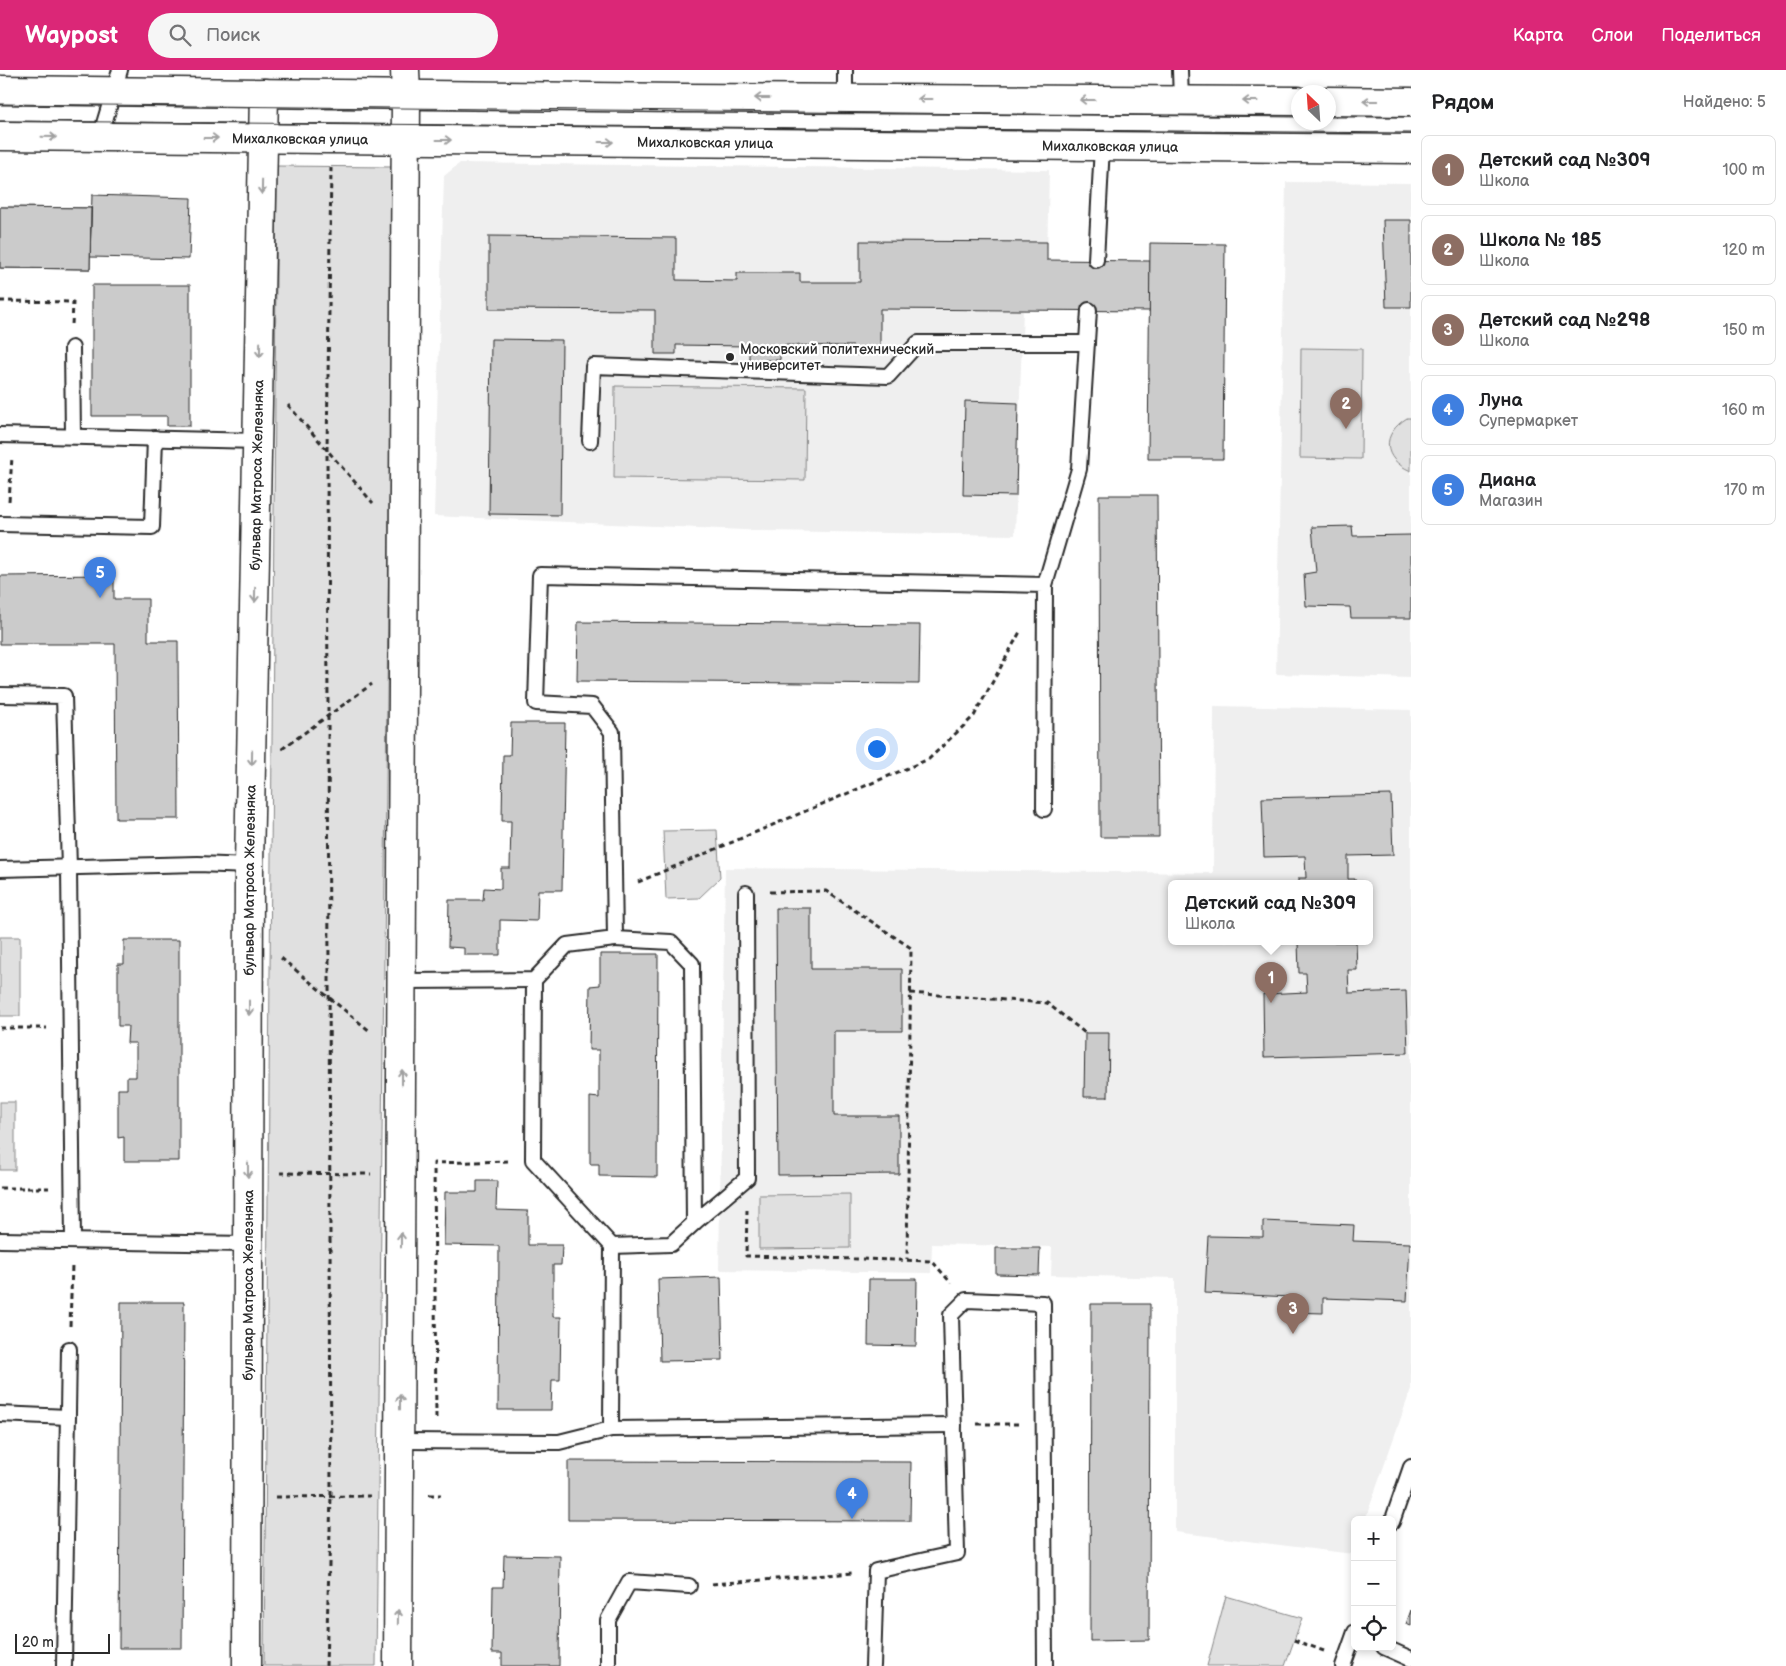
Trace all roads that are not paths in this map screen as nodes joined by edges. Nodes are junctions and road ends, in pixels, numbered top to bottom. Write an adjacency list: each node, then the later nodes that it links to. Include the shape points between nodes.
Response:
1 (845, 70): 7 (lane)
2 (1180, 70): 8 (lane)
3 (117, 81): 5 (street); 6 (street); 13 (lane)
4 (405, 82): 6 (street); 7 (street, one-way to 4); 15 (street)
5 (0, 90)
6 (264, 93): 14 (street, бульвар Матроса Железняка)
7 (845, 98): 8 (street, one-way to 7)
8 (1180, 101): 9 (street, one-way to 8)
9 (1291, 101)
10 (1336, 101): 11 (street, one-way to 10)
11 (1411, 102)
12 (0, 136): 13 (street, Михалковская улица, one-way to 13)
13 (100, 137): 14 (street, Михалковская улица, one-way to 14)
14 (263, 138): 15 (street, Михалковская улица); 25 (street, бульвар Матроса Железняка, one-way to 25)
15 (406, 140): 16 (street, Михалковская улица, one-way to 16); 37 (street)
16 (1102, 146): 17 (street, Михалковская улица); 18 (lane)
17 (1411, 149)
18 (1096, 260)
19 (1089, 310): 20 (lane)
20 (1087, 343): 26 (lane, via 918,343 888,376 593,366); 28 (lane, via 1079,470)
21 (72, 348): 23 (lane)
22 (6, 435): 23 (lane)
23 (73, 436): 24 (lane)
24 (155, 438): 25 (lane); 27 (lane, via 152,526)
25 (259, 441): 31 (street, бульвар Матроса Железняка, one-way to 31)
26 (590, 441)
27 (4, 524)
28 (1045, 585): 30 (lane); 35 (lane, via 540,575 536,704 592,706 612,732)
29 (0, 695): 32 (lane, via 64,696)
30 (1044, 809)
31 (249, 866): 32 (lane, via 198,864); 41 (street, бульвар Матроса Железняка, one-way to 41)
32 (69, 868): 33 (lane); 40 (lane)
33 (0, 869)
34 (746, 892): 38 (lane, via 747,1178)
35 (615, 939): 36 (lane, via 567,946); 38 (lane, via 671,942 692,964)
36 (534, 980): 37 (lane); 42 (lane, via 533,1160)
37 (402, 981): 48 (street, one-way to 37)
38 (694, 1223): 42 (lane, via 670,1244)
39 (0, 1240): 40 (lane)
40 (73, 1241): 41 (lane)
41 (248, 1244): 57 (street, бульвар Матроса Железняка)
42 (612, 1246): 47 (lane)
43 (69, 1349): 45 (lane)
44 (0, 1414): 45 (lane)
45 (68, 1418): 56 (lane)
46 (954, 1425): 47 (lane); 60 (lane, via 958,1553 876,1571); 61 (lane, via 951,1315 966,1300 1043,1303)
47 (611, 1428): 48 (lane, via 559,1442)
48 (400, 1441): 58 (street, one-way to 48)
49 (1411, 1467): 50 (lane)
50 (1394, 1516)
51 (688, 1586): 59 (lane, via 629,1582 608,1620)
52 (1351, 1642): 55 (lane)
53 (1393, 1651): 54 (lane)
54 (1411, 1659)
55 (1344, 1662)
56 (64, 1666)
57 (247, 1666)
58 (398, 1666)
59 (608, 1666)
60 (873, 1666)
61 (1045, 1666)

